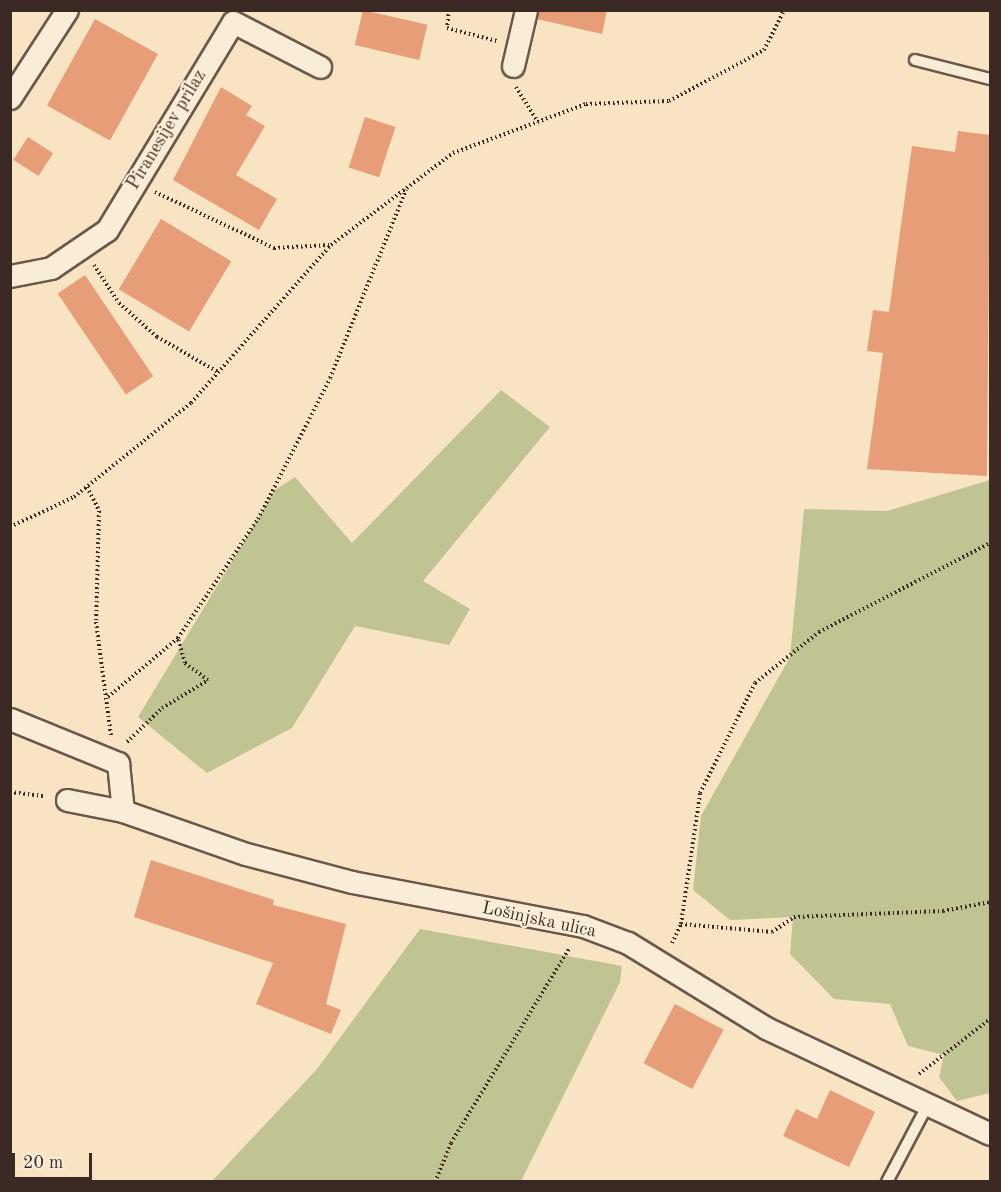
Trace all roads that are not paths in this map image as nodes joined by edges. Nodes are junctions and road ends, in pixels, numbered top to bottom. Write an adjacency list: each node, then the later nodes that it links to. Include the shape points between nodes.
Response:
1 (67, 10): 7 (street)
2 (526, 10): 3 (street)
3 (516, 56)
4 (915, 60): 6 (lane)
5 (320, 67): 8 (street, Piranesijev prilaz, via 233,22 107,230 51,268)
6 (990, 79)
7 (10, 98)
8 (10, 276)
9 (10, 719): 11 (street, via 111,757 118,763)
10 (67, 800): 11 (street, Lošinjska ulica)
11 (123, 812): 12 (street, Lošinjska ulica, via 246,854 352,882 583,926 663,963 766,1028)
12 (927, 1106): 13 (street, Lošinjska ulica); 14 (lane)
13 (990, 1134)
14 (887, 1182)

